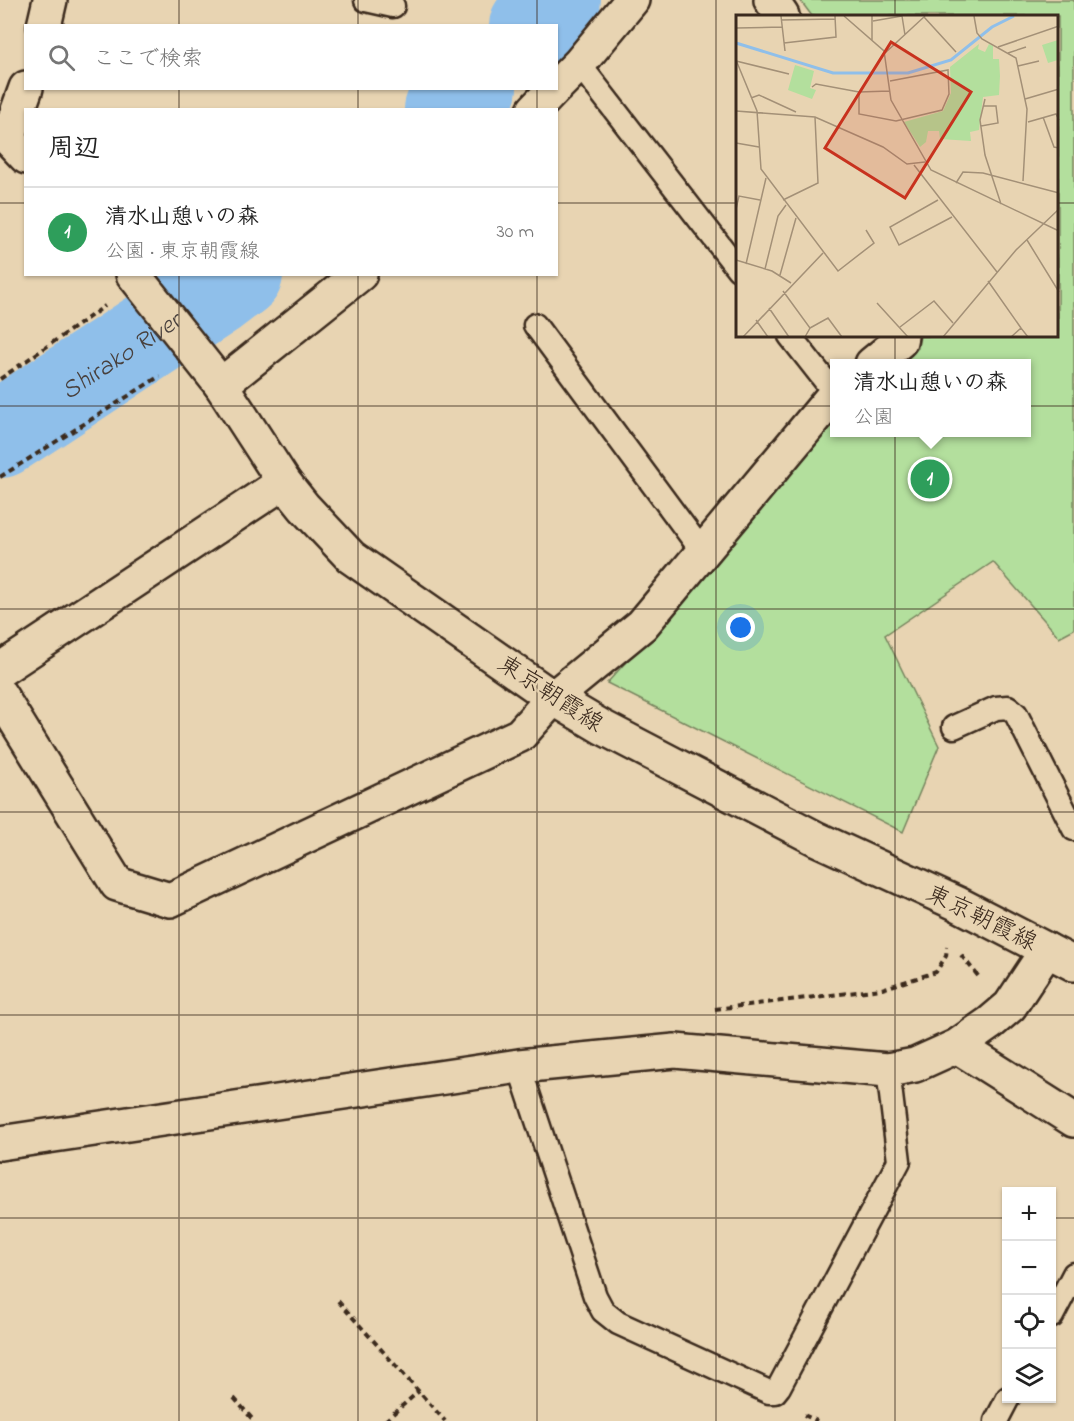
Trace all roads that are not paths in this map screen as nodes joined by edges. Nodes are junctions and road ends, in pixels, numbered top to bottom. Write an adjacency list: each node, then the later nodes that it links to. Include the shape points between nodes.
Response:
1 (50, 0): 7 (street)
2 (366, 0): 5 (lane)
3 (632, 0): 8 (street)
4 (771, 0): 6 (street)
5 (393, 6)
6 (781, 15)
7 (44, 24)
8 (579, 64): 9 (street); 14 (lane)
9 (558, 86)
10 (25, 90): 13 (street)
11 (554, 90): 12 (street)
12 (536, 108)
13 (11, 143)
14 (736, 266)
15 (357, 276): 21 (street)
16 (136, 278): 21 (street, 東京朝霞線)
17 (535, 325): 25 (lane)
18 (792, 338): 22 (lane)
19 (900, 338): 20 (street)
20 (877, 359)
21 (221, 385): 24 (street, 東京朝霞線)
22 (830, 389)
23 (830, 399): 25 (street)
24 (284, 482): 26 (street); 28 (street, 東京朝霞線, via 351,557)
25 (702, 551): 28 (street, via 642,625)
26 (0, 670)
27 (0, 695): 28 (street, via 117,884 170,900 520,735)
28 (552, 698): 31 (street, 東京朝霞線, via 817,839 956,903)
29 (954, 727): 30 (lane, via 1008,706 1016,714)
30 (1074, 829)
31 (1060, 957): 32 (street, via 1010,1006)
32 (957, 1046): 34 (street, via 915,1065); 35 (street)
33 (519, 1066): 34 (street, via 675,1051); 34 (lane, via 603,1311 618,1323 769,1392 779,1388 900,1161); 36 (street)
34 (888, 1070)
35 (1074, 1120)
36 (0, 1143)
37 (1074, 1274): 38 (lane)
38 (1056, 1308)
39 (1005, 1403): 40 (lane)
40 (996, 1421)

